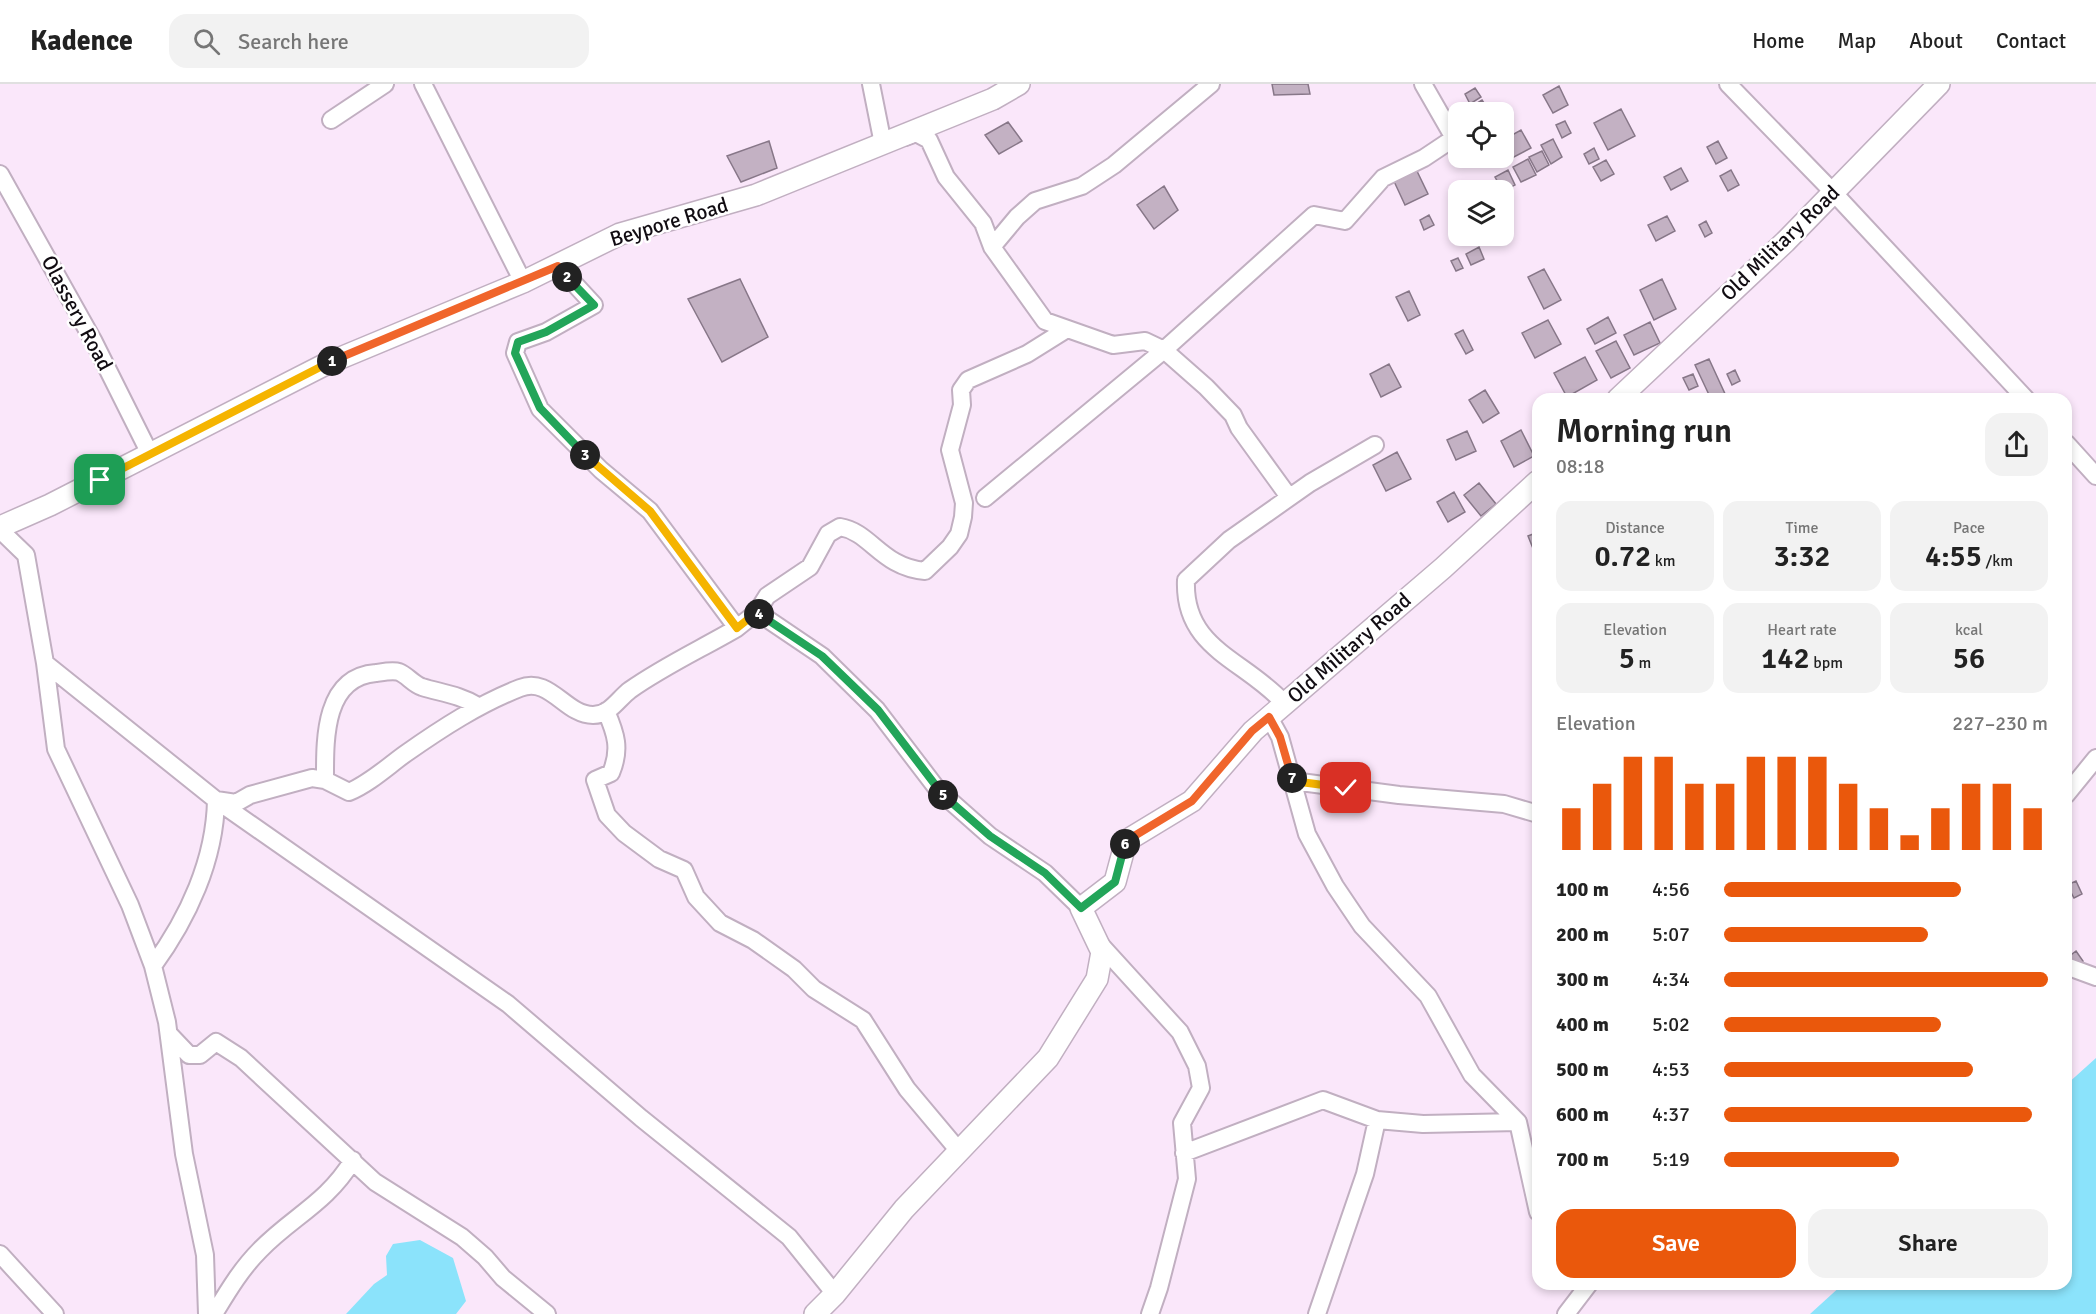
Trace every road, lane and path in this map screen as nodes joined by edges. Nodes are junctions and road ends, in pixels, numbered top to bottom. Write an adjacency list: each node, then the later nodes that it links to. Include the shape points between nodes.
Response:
1 (385, 84): 9 (street)
2 (423, 84): 15 (street)
3 (871, 84): 10 (street)
4 (1019, 84): 10 (main road, Beypore Road, via 993,99)
5 (1211, 84): 13 (street, via 1114,165 1082,186 1035,201)
6 (1423, 84): 17 (street, via 1454,138 1383,178 1346,221 1314,215)
7 (1728, 84): 12 (street)
8 (1939, 84): 12 (main road, Old Military Road)
9 (331, 120)
10 (886, 143): 13 (street, via 916,133 929,140 946,177 983,223); 14 (main road, Beypore Road, via 756,195 620,234)
11 (0, 174): 22 (street, Olassery Road, via 94,342)
12 (1833, 192): 18 (main road, Old Military Road); 19 (street)
13 (992, 247): 16 (street, via 1045,321)
14 (558, 266): 15 (main road, Beypore Road); 29 (street, via 594,305 546,332 518,342 515,353 540,408 601,470 650,511)
15 (523, 282): 22 (main road, Beypore Road, via 326,364)
16 (1067, 329): 17 (street, via 1113,345 1145,342); 28 (street, via 1027,354 968,380 961,390 962,405 950,450 964,503 963,517 950,547 925,571 908,570 886,558 853,529 840,527 828,534 810,567 767,596)
17 (1164, 350): 25 (street, via 1233,415); 26 (street)
18 (1624, 393)
19 (2020, 393)
20 (1375, 445): 25 (street)
21 (2072, 450): 23 (street)
22 (150, 454): 27 (main road, Beypore Road)
23 (2096, 476)
24 (1532, 486): 32 (main road, Old Military Road)
25 (1290, 497): 32 (street, via 1229,540 1186,580 1185,601 1196,629 1270,688)
26 (985, 498)
27 (0, 528): 30 (street, via 26,555)
28 (757, 612): 29 (street); 40 (street, via 822,656 878,710 938,790 990,836 1045,873)
29 (737, 628): 33 (street, via 671,663 628,691)
30 (45, 663): 38 (street); 42 (street, via 56,749 130,904)
31 (478, 706): 33 (street, via 532,686 553,692 577,711 595,715); 35 (street, via 364,785 349,792); 35 (street, via 462,696 420,686 398,671 365,674 346,685 332,705 325,740)
32 (1277, 710): 36 (street, via 1280,737); 40 (main road, Old Military Road, via 1252,731 1192,801 1126,841 1115,882)
33 (606, 711): 48 (street, via 618,742 617,757 611,773 595,780 608,815 624,833 659,859 684,870 696,897 720,923 753,940 794,969 814,989 863,1020 906,1089)
34 (2096, 758): 37 (street)
35 (325, 780): 38 (street, via 312,778 250,795 236,803)
36 (1293, 781): 39 (street, via 1504,804); 47 (street, via 1307,834 1335,886 1362,926 1428,996 1472,1075)
37 (2072, 788)
38 (216, 800): 42 (street, via 215,831 202,873 174,937); 54 (street, via 508,1004 789,1237)
39 (1532, 812)
40 (1081, 908): 41 (main road)
41 (1100, 947): 48 (main road, via 1097,978 1048,1058); 49 (street, via 1180,1032 1197,1066 1201,1088 1182,1123)
42 (153, 966): 45 (street)
43 (2072, 968): 44 (street)
44 (2096, 977)
45 (169, 1034): 50 (street, via 189,1055 200,1056 216,1042 241,1058); 56 (street, via 184,1154 205,1255)
46 (1377, 1120): 47 (street, via 1423,1124); 49 (street, via 1323,1100); 61 (street, via 1365,1174)
47 (1518, 1122): 51 (street)
48 (958, 1151): 54 (main road, via 904,1209)
49 (1184, 1153): 60 (street, via 1186,1179)
50 (352, 1160): 57 (street, via 339,1183 261,1248 238,1274); 58 (street, via 375,1182 462,1237)
51 (1532, 1185)
52 (0, 1254): 55 (street)
53 (1581, 1290): 62 (street)
54 (835, 1294): 59 (main road)
55 (55, 1314)
56 (207, 1314)
57 (214, 1314)
58 (547, 1314)
59 (815, 1314)
60 (1150, 1314)
61 (1317, 1314)
62 (1566, 1314)

